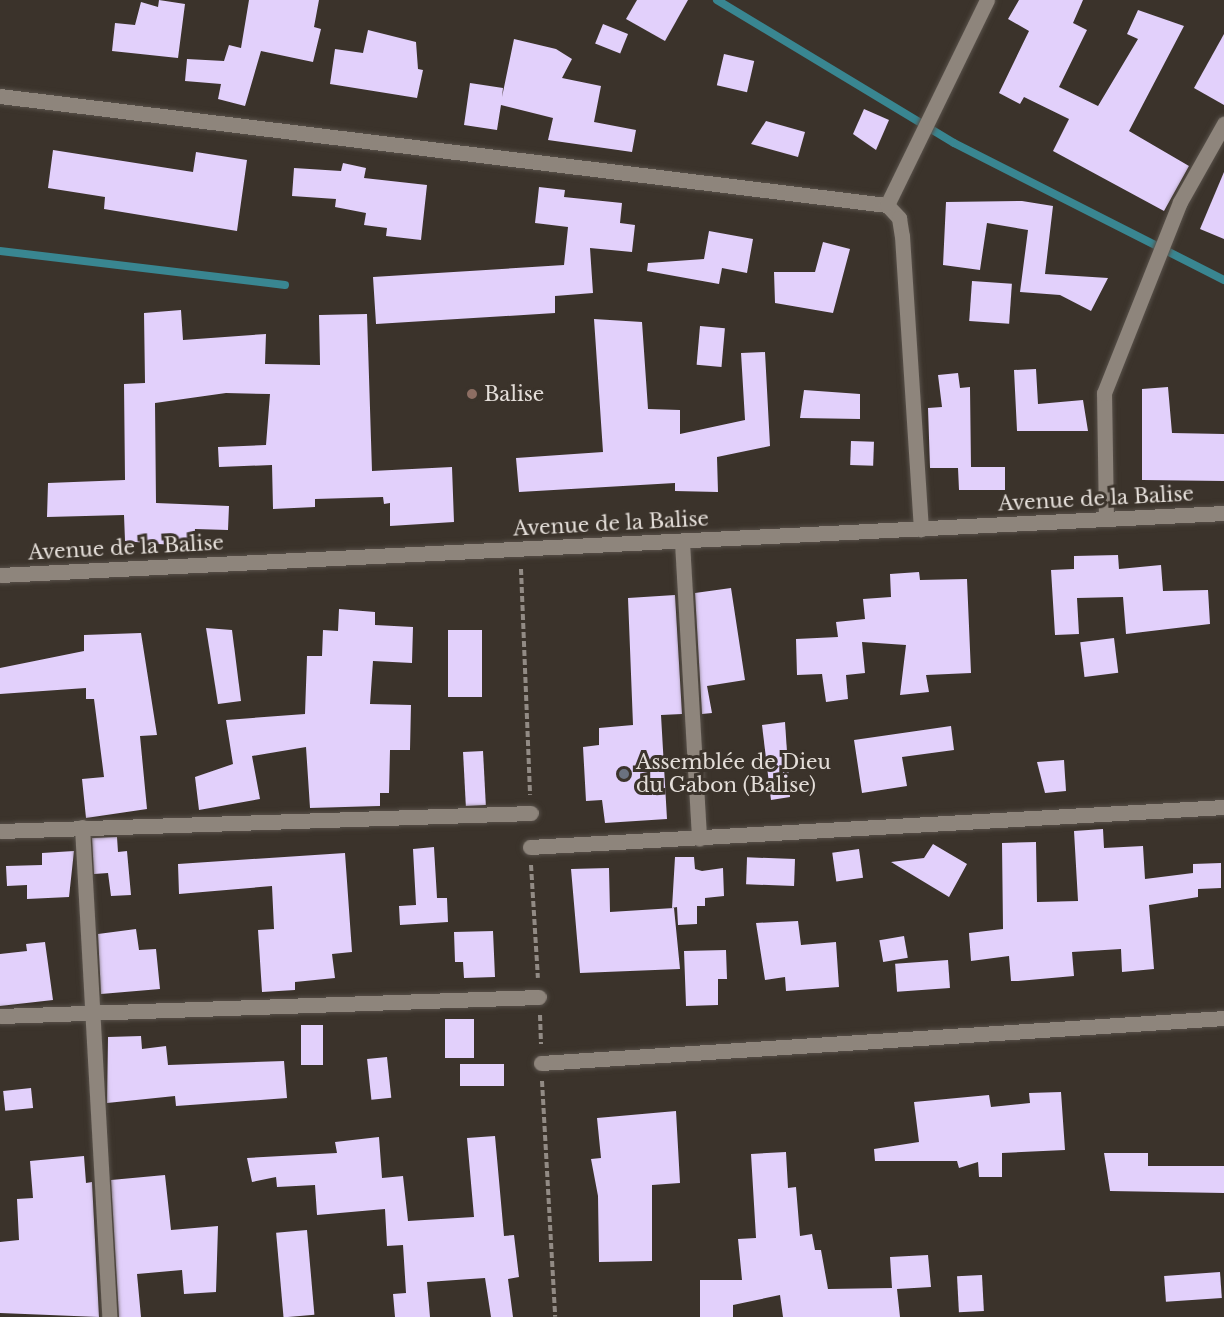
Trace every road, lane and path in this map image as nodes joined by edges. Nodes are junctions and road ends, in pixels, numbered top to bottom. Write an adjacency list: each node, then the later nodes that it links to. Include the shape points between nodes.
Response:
1 (987, 0): 4 (street)
2 (0, 96): 4 (street)
3 (1224, 124): 6 (street, via 1180,202 1104,393)
4 (887, 205): 7 (street, via 899,218 902,236)
5 (1224, 513): 6 (street, Avenue de la Balise)
6 (1106, 519): 7 (street, Avenue de la Balise)
7 (921, 529): 8 (street, Avenue de la Balise)
8 (682, 542): 9 (street, Avenue de la Balise); 15 (street)
9 (520, 550): 10 (street, Avenue de la Balise); 12 (path)
10 (0, 575)
11 (1224, 807): 15 (street)
12 (531, 813): 13 (street)
13 (82, 827): 14 (street); 18 (street)
14 (0, 831)
15 (699, 839): 16 (street)
16 (530, 847): 17 (path)
17 (539, 997): 18 (street); 21 (path)
18 (88, 1011): 19 (street); 22 (street)
19 (0, 1016)
20 (1224, 1018): 21 (street)
21 (542, 1063): 23 (path)
22 (109, 1317)
23 (555, 1317)

